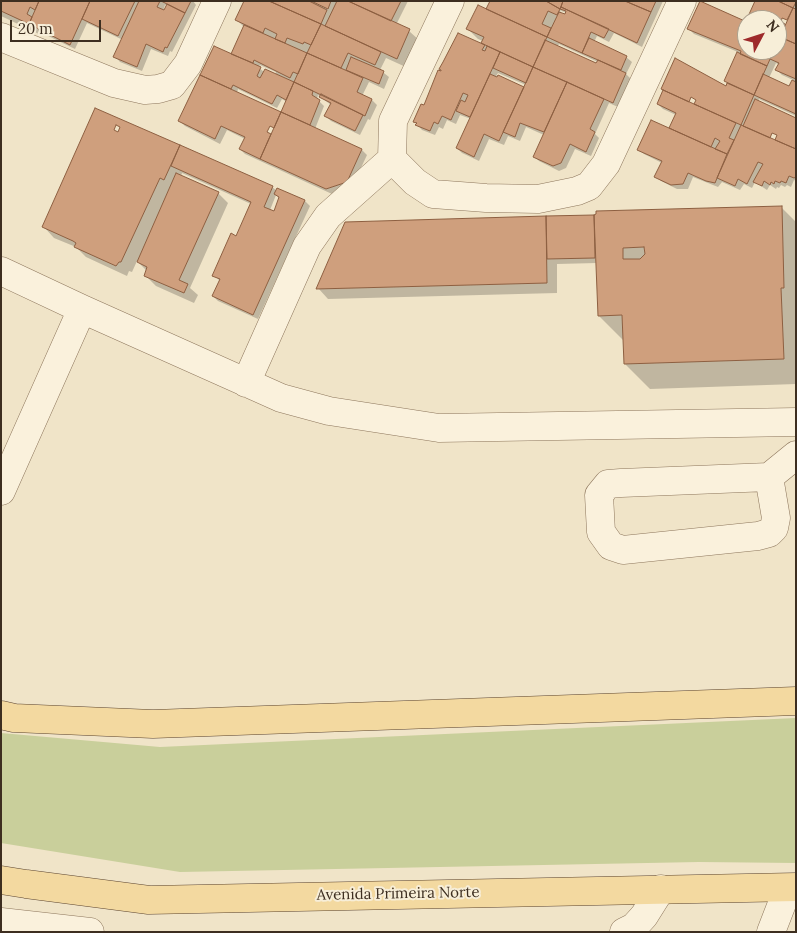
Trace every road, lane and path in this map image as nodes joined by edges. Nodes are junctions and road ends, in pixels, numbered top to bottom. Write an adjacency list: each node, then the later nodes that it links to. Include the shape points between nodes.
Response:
1 (217, 1): 4 (street, via 188,64 172,85 158,89 145,90 114,83)
2 (450, 1): 5 (street, via 393,121)
3 (682, 1): 5 (street, via 606,164 589,186 538,199 433,194 415,182)
4 (1, 37)
5 (392, 159): 8 (street, via 328,216 307,246)
6 (3, 275): 7 (street)
7 (82, 309): 8 (street); 12 (street)
8 (246, 382): 9 (street, via 282,398 329,412 439,428)
9 (796, 422)
10 (796, 455): 11 (street)
11 (769, 477): 11 (street, via 776,518 769,533 623,550 611,546 601,532 599,495 608,484)
12 (1, 491)
13 (796, 701): 14 (main road, via 153,724)
14 (1, 715)
15 (1, 880): 17 (main road, Avenida Primeira Norte, via 149,900)
16 (792, 888): 17 (main road, Avenida Primeira Norte); 22 (street)
17 (661, 889): 21 (street, via 644,916)
18 (1, 922): 19 (street)
19 (47, 929): 20 (street)
20 (90, 932)
21 (624, 932)
22 (771, 932)

